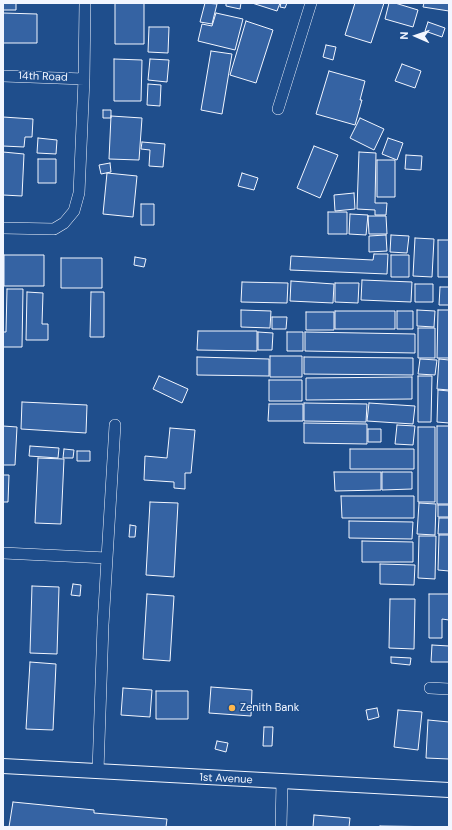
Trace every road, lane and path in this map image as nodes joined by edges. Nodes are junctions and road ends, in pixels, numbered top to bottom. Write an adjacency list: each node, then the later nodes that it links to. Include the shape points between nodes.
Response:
1 (85, 3): 4 (street)
2 (311, 3): 5 (street)
3 (3, 76): 4 (street, 14th Road)
4 (84, 79): 6 (street, via 79,193 74,211 64,223 54,229)
5 (278, 109)
6 (3, 228)
7 (115, 425): 9 (street)
8 (3, 553): 9 (street)
9 (107, 558): 13 (street)
10 (430, 688): 11 (street)
11 (449, 689)
12 (3, 766): 13 (street, 1st Avenue)
13 (98, 772): 14 (street, 1st Avenue)
14 (282, 782): 15 (street, 1st Avenue); 16 (street)
15 (449, 790)
16 (281, 827)

